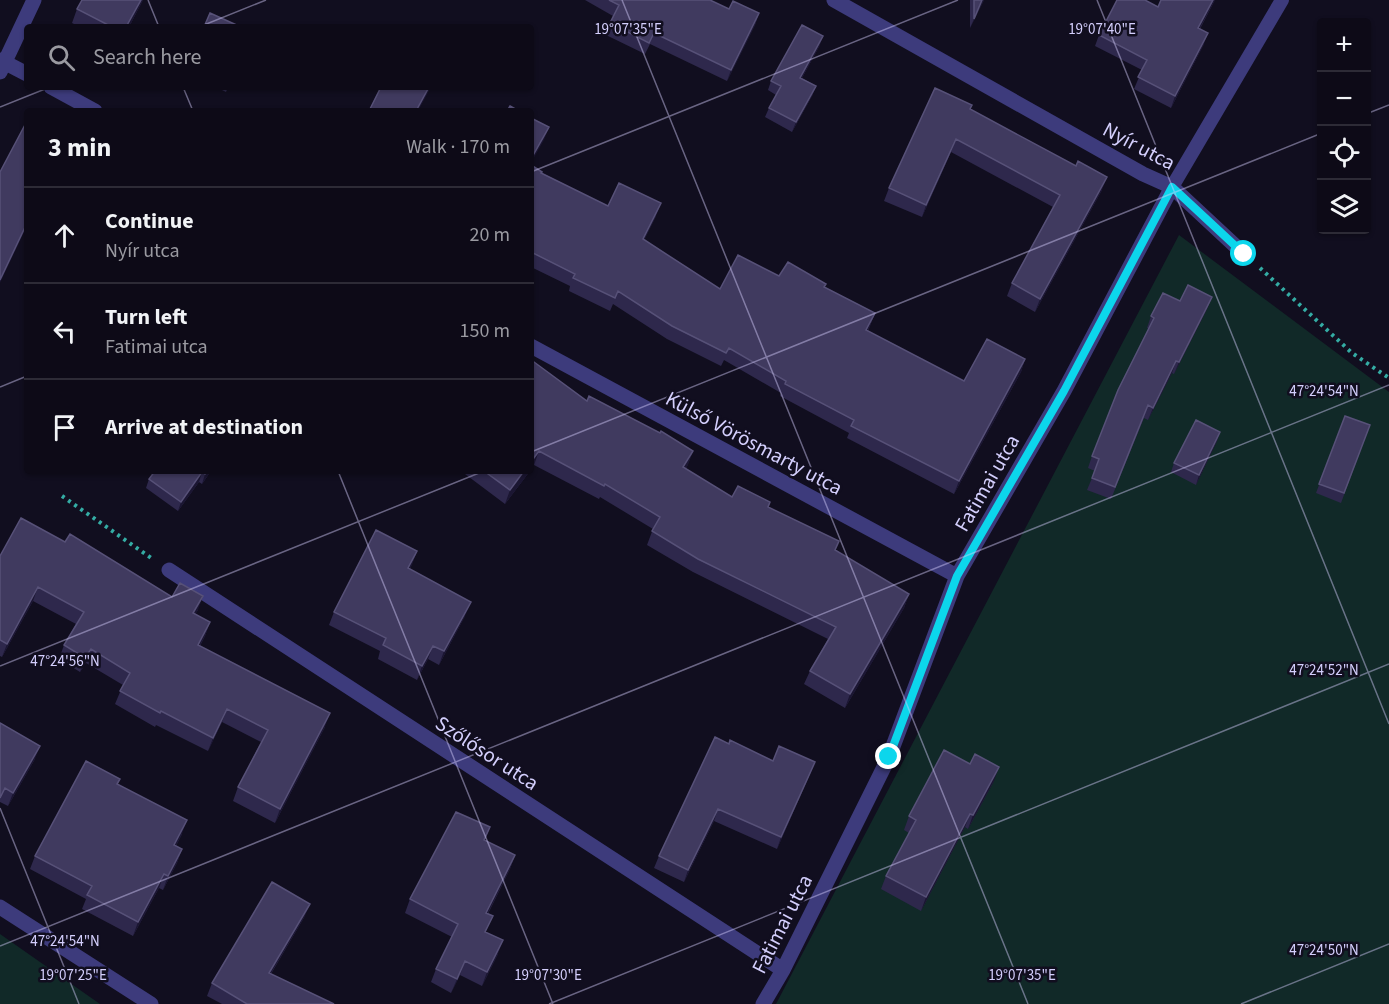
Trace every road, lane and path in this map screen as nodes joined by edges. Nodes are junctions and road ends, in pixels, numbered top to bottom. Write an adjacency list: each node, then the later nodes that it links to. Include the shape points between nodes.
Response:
1 (34, 0): 4 (street)
2 (834, 0): 8 (street, Nyír utca)
3 (1282, 0): 8 (lane, Fatimai utca)
4 (2, 64): 5 (street)
5 (24, 73)
6 (56, 90): 7 (street)
7 (90, 108)
8 (1172, 187): 9 (street, Nyír utca); 14 (street, Fatimai utca, via 1064,391)
9 (1244, 254): 11 (path, via 1352,353)
10 (534, 348): 14 (street, Külső Vörösmarty utca)
11 (1389, 378)
12 (62, 496): 13 (path)
13 (169, 570): 16 (street, Szőlősor utca)
14 (957, 576): 16 (street, Fatimai utca, via 889,757)
15 (0, 907): 17 (street)
16 (783, 970): 18 (street, Fatimai utca)
17 (151, 1004)
18 (764, 1004)

